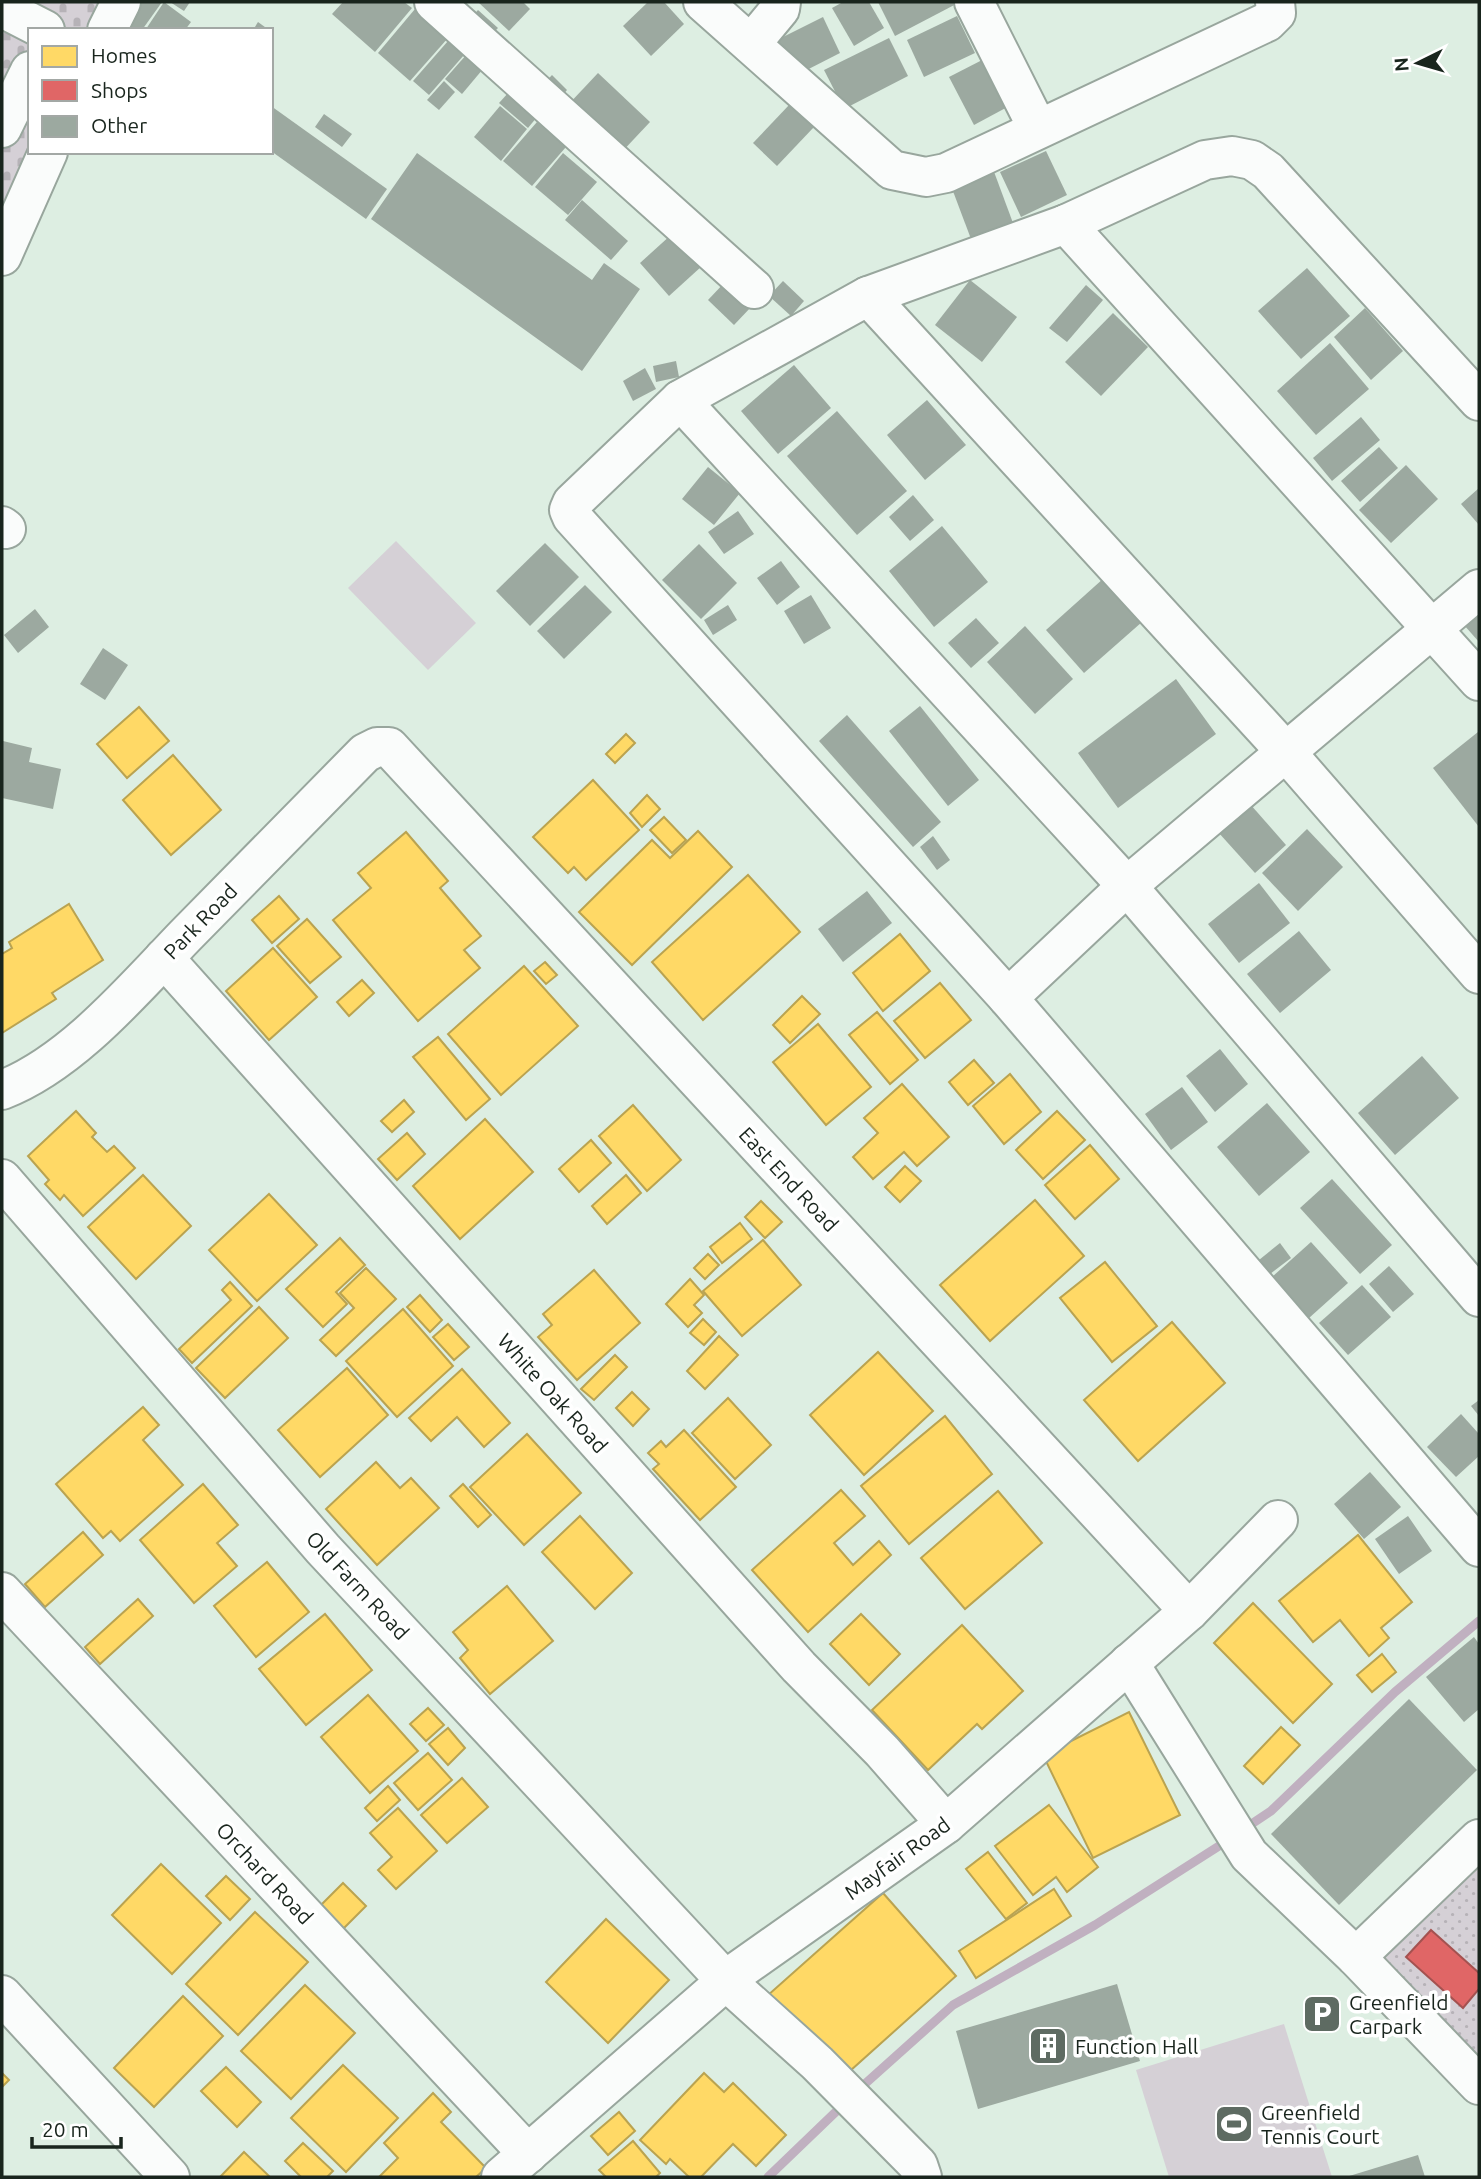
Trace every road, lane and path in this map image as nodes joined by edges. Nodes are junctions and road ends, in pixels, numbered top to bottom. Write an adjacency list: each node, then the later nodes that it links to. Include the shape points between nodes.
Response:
1 (121, 2): 9 (street)
2 (434, 2): 17 (street)
3 (703, 2): 10 (street)
4 (781, 2): 10 (street)
5 (974, 2): 13 (street)
6 (1275, 2): 13 (street, via 1276,13 1268,22)
7 (2, 8): 8 (street)
8 (41, 28)
9 (108, 28)
10 (751, 44): 13 (street, via 892,170 906,175 946,173)
11 (28, 75): 12 (street)
12 (2, 128)
13 (1038, 129)
14 (47, 154): 16 (street)
15 (1066, 224): 18 (street); 20 (street, via 1205,160 1232,156 1252,160 1268,171); 22 (street)
16 (2, 256)
17 (754, 289)
18 (869, 296): 19 (street); 25 (street)
19 (680, 400): 26 (street); 29 (street, via 572,502 572,517)
20 (1479, 401)
21 (1479, 589): 22 (street)
22 (1433, 630): 23 (street); 25 (street)
23 (1479, 681)
24 (389, 747): 27 (street, Park Road, via 365,753); 36 (street, East End Road)
25 (1285, 751): 26 (street); 28 (street)
26 (1127, 886): 29 (street); 32 (street)
27 (164, 958): 30 (street, Park Road, via 64,1052); 38 (street, White Oak Road, via 799,1667)
28 (1479, 974)
29 (1008, 998): 34 (street)
30 (2, 1090)
31 (2, 1179): 41 (street, Old Farm Road, via 323,1549)
32 (1479, 1297)
33 (1278, 1520): 36 (street, Mayfair Road)
34 (1479, 1547)
35 (2, 1592): 44 (street, Orchard Road)
36 (1189, 1611): 37 (street, Mayfair Road)
37 (1129, 1663): 38 (street, Mayfair Road); 40 (street, via 1249,1855)
38 (946, 1824): 41 (street, Mayfair Road)
39 (1479, 1839): 40 (street)
40 (1356, 1957): 43 (street)
41 (726, 1981): 44 (street, Mayfair Road); 46 (street, Old Farm Road, via 817,2063 918,2165)
42 (2, 1995): 45 (street)
43 (1479, 2085)
44 (515, 2166)
45 (170, 2177)
46 (922, 2177)

